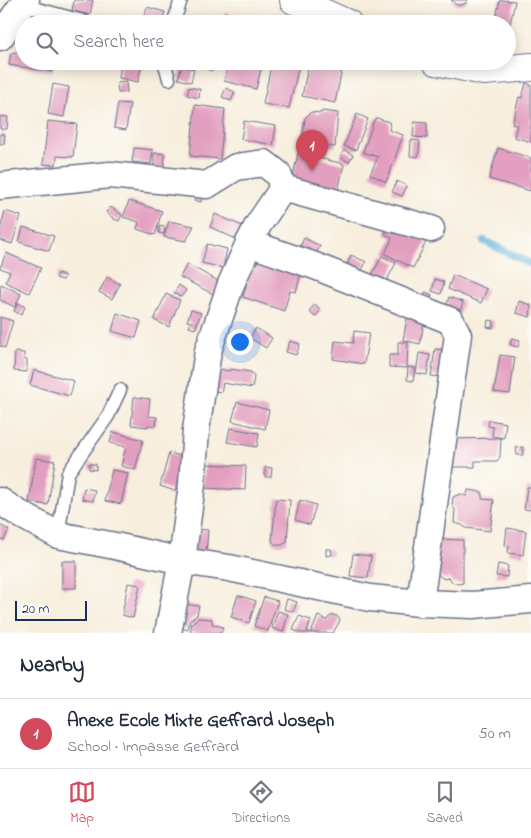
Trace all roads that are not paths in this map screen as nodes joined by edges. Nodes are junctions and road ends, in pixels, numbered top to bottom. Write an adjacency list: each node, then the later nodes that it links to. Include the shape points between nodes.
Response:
1 (181, 0): 6 (lane)
2 (294, 0): 7 (street)
3 (24, 3): 4 (street); 5 (lane)
4 (16, 15)
5 (63, 15)
6 (176, 15)
7 (328, 15)
8 (15, 16): 9 (street)
9 (0, 37)
10 (531, 67): 11 (street)
11 (516, 68)
12 (166, 70): 15 (lane)
13 (479, 70): 14 (street)
14 (496, 70)
15 (169, 79)
16 (0, 186): 17 (street, via 110,175 207,184 236,166 264,163 278,174)
17 (284, 188): 18 (street); 19 (street)
18 (432, 230)
19 (249, 243): 23 (street, via 208,351); 25 (street, via 451,321 458,335)
20 (120, 390): 22 (lane, via 108,416 68,473)
21 (0, 501): 22 (street)
22 (58, 535): 23 (street)
23 (182, 561): 25 (street, via 370,598); 26 (street)
24 (531, 600): 25 (street, via 473,605)
25 (420, 603)
26 (168, 633)

